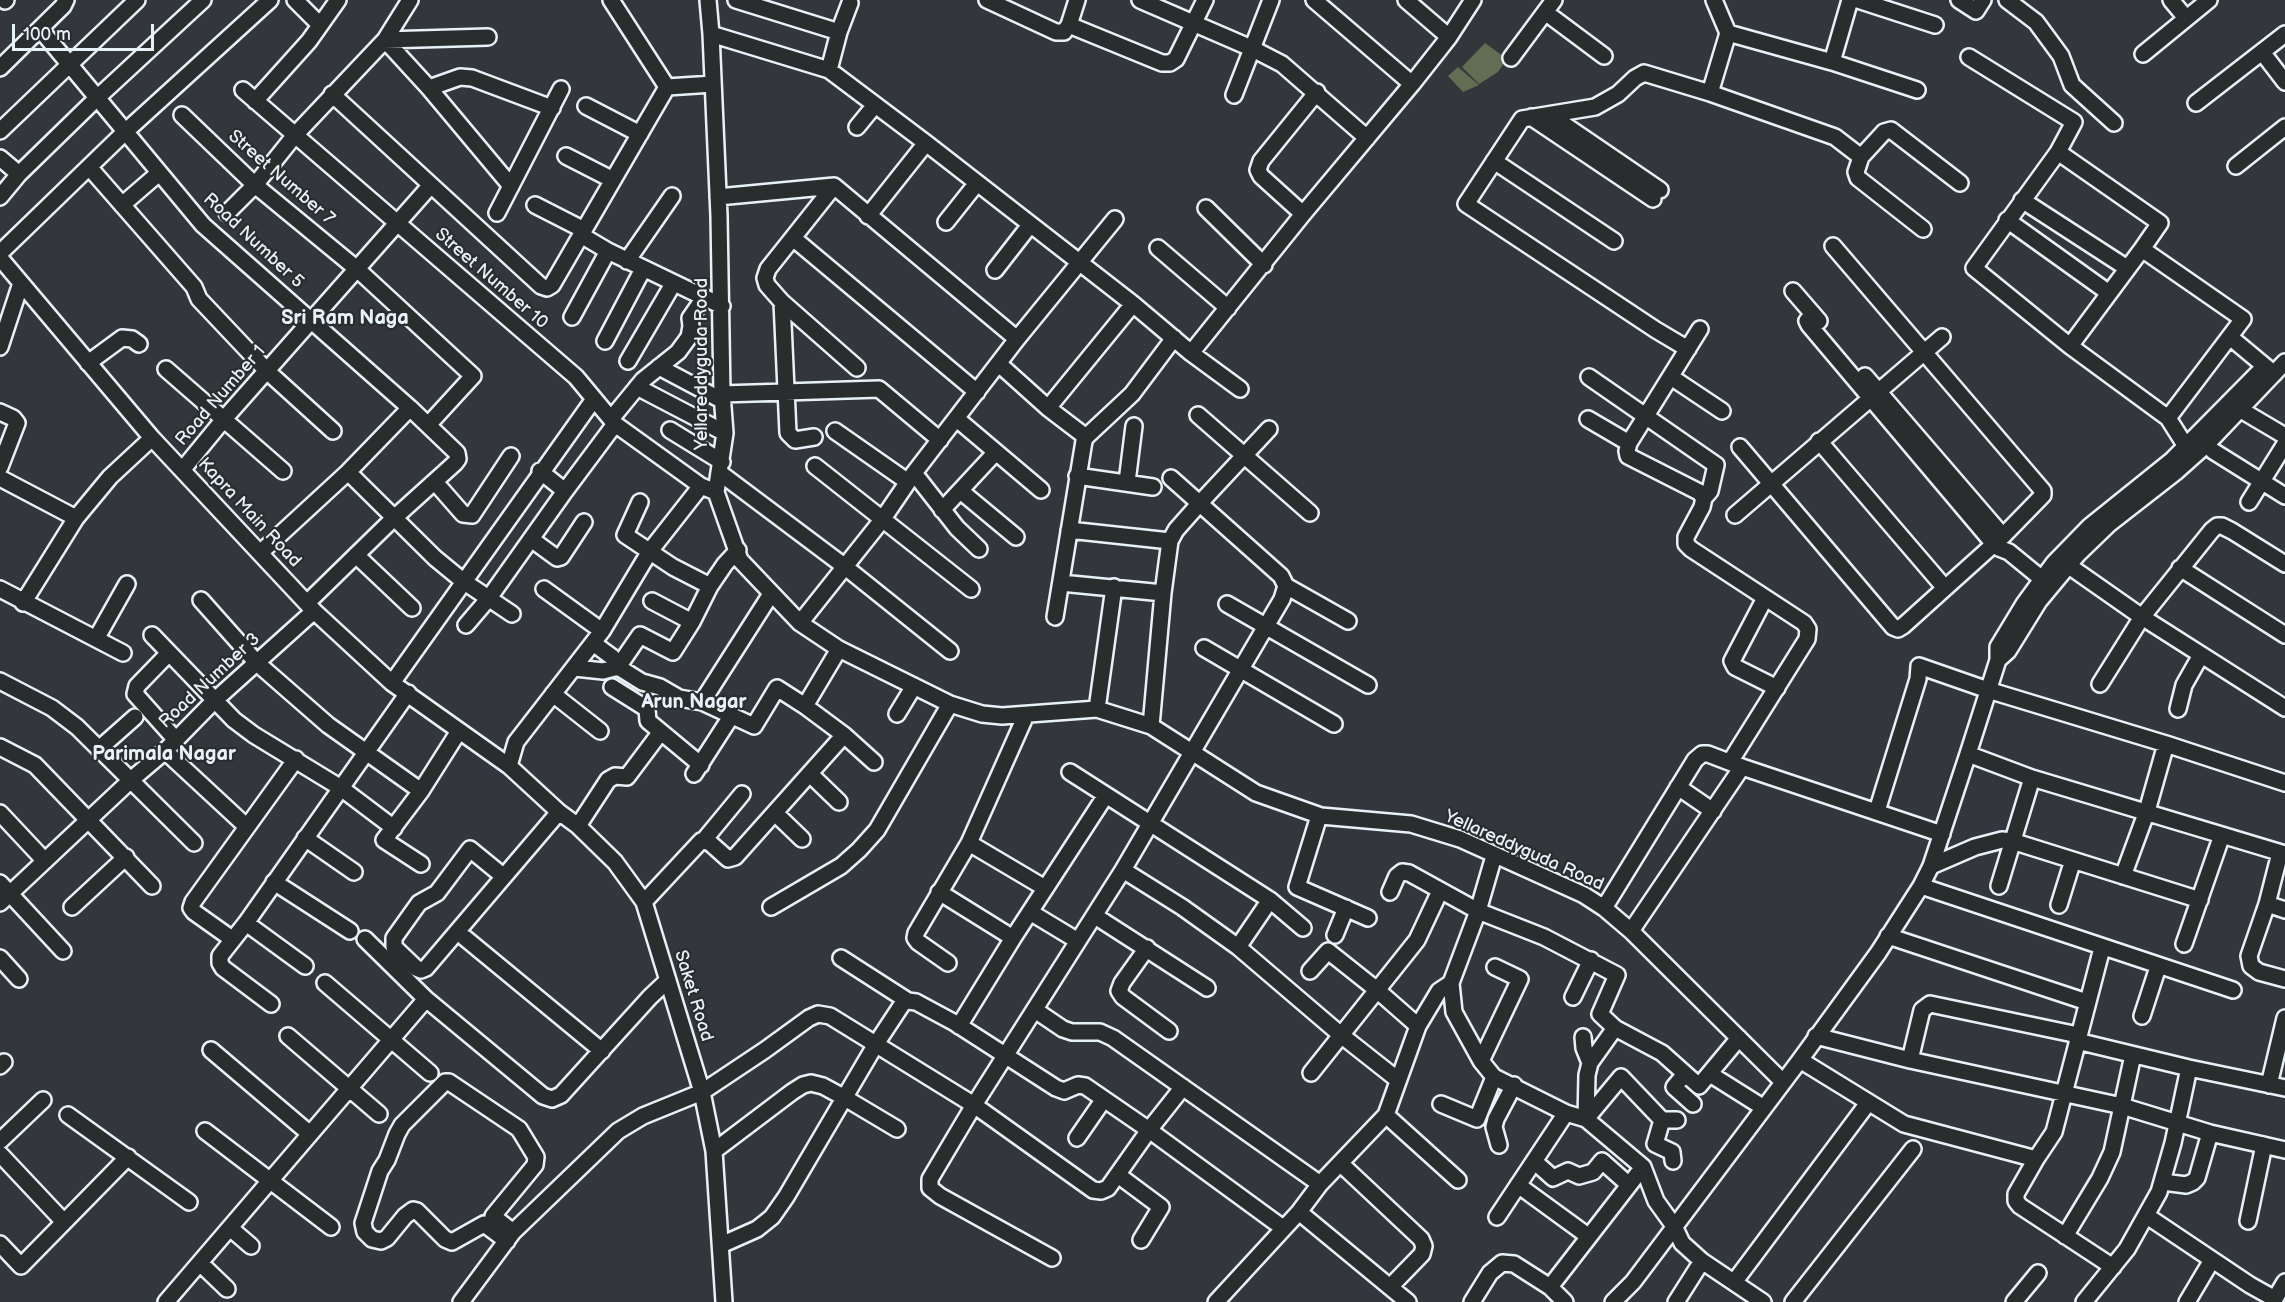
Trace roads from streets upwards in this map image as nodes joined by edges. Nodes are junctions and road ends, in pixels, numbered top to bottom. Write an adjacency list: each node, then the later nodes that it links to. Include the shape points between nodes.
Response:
1 (66, 0): 35 (street)
2 (137, 0): 50 (street)
3 (203, 0): 65 (street)
4 (270, 0): 78 (street)
5 (295, 0): 32 (street)
6 (338, 0): 32 (street)
7 (410, 0): 42 (street)
8 (611, 0): 56 (street)
9 (708, 0): 38 (street, Yellareddyguda Road)
10 (736, 0): 36 (street)
11 (987, 0): 31 (street, via 1056,32 1064,32)
12 (1077, 0): 31 (street)
13 (1140, 0): 28 (street)
14 (1205, 0): 33 (street)
15 (1271, 0): 43 (street)
16 (1314, 0): 55 (street)
17 (1406, 0): 41 (street)
18 (1473, 0): 41 (street)
19 (1714, 0): 37 (street)
20 (1850, 0): 49 (street)
21 (1858, 0): 34 (street)
22 (1959, 0): 23 (street, via 1976,11)
23 (1983, 0)
24 (2007, 0): 74 (street, via 2036,22 2061,56 2072,85)
25 (2171, 0): 30 (street)
26 (2209, 0): 30 (street)
27 (850, 3): 36 (street)
28 (1157, 4): 33 (street)
29 (1550, 6): 46 (street); 48 (street)
30 (2186, 18): 45 (street)
31 (1069, 24): 33 (street, via 1162,63 1176,58)
32 (320, 25): 66 (street)
33 (1194, 25): 43 (street)
34 (1935, 25)
35 (40, 28): 50 (street, Road Number 5); 51 (street)
36 (839, 32): 52 (street)
37 (1728, 33): 49 (street); 62 (street)
38 (711, 34): 52 (street); 54 (street, Yellareddyguda Road)
39 (2285, 34): 44 (street)
40 (488, 37): 42 (street)
41 (1449, 37): 55 (street)
42 (385, 40): 57 (street); 63 (street)
43 (1251, 48): 61 (street, via 1282,64); 64 (street)
44 (2262, 52): 53 (street); 67 (street)
45 (2143, 54)
46 (1604, 56)
47 (1969, 57): 83 (street, via 2074,122)
48 (1511, 58)
49 (1832, 62): 60 (street)
50 (69, 64): 65 (street, Road Number 5); 77 (street)
51 (0, 68)
52 (829, 70): 68 (street)
53 (2285, 82)
54 (713, 84): 56 (street); 103 (street, Yellareddyguda Road)
55 (1412, 84): 81 (street)
56 (667, 87): 79 (street)
57 (429, 88): 70 (street, via 460,77 472,78); 98 (street)
58 (561, 89): 70 (street)
59 (243, 90): 66 (street, Street Number 10)
60 (1917, 90)
61 (1317, 92): 81 (street); 110 (street, via 1261,161 1258,170)
62 (1710, 93): 72 (street, via 1644,73 1594,107); 85 (street, via 1835,137)
63 (333, 94): 80 (street); 97 (street)
64 (1234, 95)
65 (97, 98): 78 (street, Road Number 5); 91 (street)
66 (255, 101): 80 (street, Street Number 10)
67 (2196, 103)
68 (875, 105): 76 (street); 82 (street)
69 (586, 106): 79 (street)
70 (552, 108): 98 (street)
71 (182, 115): 96 (street, Street Number 7)
72 (1550, 115): 73 (street); 92 (street)
73 (1532, 117): 87 (street, via 1522,119); 92 (street)
74 (2114, 123)
75 (2285, 127): 88 (street)
76 (857, 128)
77 (0, 131)
78 (125, 132): 89 (street); 90 (street, Road Number 5)
79 (640, 134): 93 (street)
80 (295, 135): 96 (street); 115 (street, Street Number 10)
81 (1367, 138): 110 (street)
82 (926, 143): 94 (street); 111 (street)
83 (2058, 152): 104 (street); 123 (street, via 2160,223)
84 (566, 156): 93 (street)
85 (1862, 157): 95 (street, via 1891,129); 117 (street, via 1856,172 1858,178)
86 (0, 158): 91 (street)
87 (1494, 161): 120 (street); 154 (street, via 1466,204)
88 (2236, 166)
89 (89, 167): 105 (street); 125 (street)
90 (159, 173): 105 (street); 144 (street, Road Number 5, via 203,225)
91 (19, 174): 102 (street)
92 (1630, 176): 100 (street)
93 (613, 180): 118 (street)
94 (977, 183): 114 (street); 116 (street)
95 (1960, 183)
96 (255, 184): 108 (street); 131 (street, Street Number 7)
97 (431, 185): 115 (street, Road Number 1); 118 (street, via 540,286 552,285)
98 (511, 186): 109 (street)
99 (834, 186): 103 (street); 111 (street); 119 (street)
100 (1656, 194)
101 (672, 196): 127 (street)
102 (0, 197)
103 (718, 197): 141 (street, Yellareddyguda Road)
104 (2022, 200): 113 (street); 130 (street)
105 (122, 205): 164 (street, via 194,287 199,299)
106 (535, 205): 118 (street)
107 (1206, 208): 129 (street)
108 (227, 213)
109 (497, 213)
110 (1303, 214): 129 (street)
111 (867, 216): 149 (street)
112 (1115, 219): 128 (street)
113 (2007, 220): 137 (street); 152 (street, via 1974,268)
114 (946, 222)
115 (398, 223): 131 (street, Road Number 1); 174 (street, Street Number 10, via 576,377)
116 (1030, 225): 128 (street); 133 (street)
117 (1923, 229)
118 (582, 232): 124 (street)
119 (793, 238): 139 (street, via 765,278); 171 (street)
120 (1614, 240)
121 (1833, 246): 155 (street)
122 (1158, 248): 142 (street)
123 (2142, 249): 130 (street); 147 (street, via 2243,319)
124 (608, 251): 127 (street); 143 (street)
125 (0, 253)
126 (0, 258): 134 (street, Kapra Main Road)
127 (627, 261): 132 (street)
128 (1078, 262): 140 (street); 149 (street)
129 (1264, 265): 142 (street)
130 (2127, 268): 137 (street)
131 (357, 269): 144 (street, Road Number 1); 187 (street, Street Number 7, via 473,376)
132 (643, 269): 135 (street); 150 (street)
133 (994, 270)
134 (21, 283): 153 (street); 159 (street, Kapra Main Road)
135 (673, 284): 138 (street); 157 (street)
136 (1793, 291): 172 (street)
137 (2109, 292): 152 (street)
138 (704, 298): 141 (street); 161 (street, via 690,318 689,337)
139 (782, 302): 162 (street); 170 (street)
140 (1132, 304): 148 (street); 176 (street)
141 (722, 306): 173 (street, Yellareddyguda Road)
142 (1228, 308): 156 (street)
143 (572, 317)
144 (311, 322): 164 (street, Road Number 1); 175 (street, Road Number 5)
145 (1700, 329): 154 (street)
146 (1942, 336): 155 (street)
147 (2230, 337): 165 (street); 182 (street)
148 (1174, 338): 156 (street); 198 (street, via 1132,394)
149 (1017, 339): 160 (street)
150 (604, 341)
151 (139, 344): 159 (street, via 122,338)
152 (2070, 346): 182 (street)
153 (0, 347)
154 (1688, 349): 167 (street)
155 (1924, 352): 172 (street); 243 (street, via 2043,491 2041,499)
156 (1191, 353): 169 (street)
157 (628, 361)
158 (2285, 362): 165 (street)
159 (88, 363): 196 (street, Kapra Main Road)
160 (999, 364): 171 (street); 176 (street)
161 (660, 367): 168 (street); 173 (street)
162 (857, 368)
163 (166, 369): 183 (street)
164 (268, 372): 183 (street, Road Number 1); 190 (street)
165 (2274, 374): 177 (street); 205 (street, via 2260,371)
166 (1589, 377): 181 (street)
167 (1671, 377): 178 (street); 181 (street)
168 (637, 387): 186 (street); 193 (street)
169 (1240, 389)
170 (786, 392): 173 (street); 195 (street, via 788,433 795,440); 197 (street, via 879,389)
171 (977, 392): 184 (street)
172 (1874, 395): 199 (street); 243 (street)
173 (723, 398): 193 (street, Yellareddyguda Road)
174 (594, 399): 186 (street, Street Number 10); 213 (street)
175 (410, 408): 187 (street, Road Number 5); 214 (street)
176 (1048, 408): 198 (street)
177 (2241, 410): 194 (street); 205 (street)
178 (1722, 411)
179 (0, 412): 209 (street, via 17,423)
180 (1198, 415): 207 (street)
181 (1646, 417): 200 (street); 230 (street, via 1716,465 1710,491)
182 (2168, 418): 205 (street)
183 (224, 419): 211 (street, Road Number 1); 212 (street)
184 (957, 419): 197 (street); 204 (street)
185 (1588, 419): 200 (street)
186 (613, 422): 223 (street, Street Number 10); 226 (street)
187 (428, 425): 220 (street, Road Number 5, via 457,453 458,459)
188 (1134, 426): 221 (street)
189 (1269, 429): 207 (street)
190 (333, 430)
191 (670, 430): 210 (street)
192 (835, 431): 217 (street)
193 (725, 433): 210 (street, Yellareddyguda Road)
194 (2285, 436)
195 (814, 437)
196 (152, 438): 211 (street, Kapra Main Road); 237 (street, via 110,477)
197 (940, 440): 217 (street)
198 (1084, 441): 215 (street)
199 (1820, 441): 222 (street); 262 (street)
200 (1629, 443): 230 (street, via 1628,456)
201 (2285, 444): 219 (street)
202 (1740, 447): 222 (street)
203 (2213, 451): 219 (street)
204 (996, 452): 225 (street); 228 (street)
205 (2189, 452): 251 (street, via 2106,512)
206 (511, 456): 220 (street, via 472,515 463,514)
207 (1244, 456): 233 (street); 235 (street)
208 (815, 466): 239 (street)
209 (0, 467)
210 (721, 467): 227 (street, Yellareddyguda Road); 253 (street)
211 (183, 469): 249 (street, Kapra Main Road)
212 (283, 471)
213 (540, 471): 226 (street); 256 (street)
214 (348, 472): 238 (street); 249 (street)
215 (1077, 476): 221 (street); 241 (street)
216 (0, 478): 237 (street)
217 (911, 478): 234 (street); 239 (street)
218 (1171, 478): 233 (street)
219 (2262, 481): 229 (street); 232 (street)
220 (435, 482): 238 (street, Road Number 3)
221 (1127, 482): 224 (street)
222 (1770, 483): 236 (street); 262 (street, via 1893,627 1903,626)
223 (701, 486): 227 (street, Street Number 10); 248 (street)
224 (1153, 487)
225 (1041, 490)
226 (565, 491): 244 (street)
227 (716, 492): 247 (street, Yellareddyguda Road)
228 (959, 492): 234 (street); 242 (street)
229 (2285, 496)
230 (1704, 498): 269 (street, via 1686,544)
231 (640, 502): 248 (street, via 625,535)
232 (2249, 502)
233 (1199, 504): 245 (street); 260 (street, via 1281,576)
234 (942, 510): 246 (street)
235 (1310, 513)
236 (1735, 515)
237 (76, 519): 272 (street)
238 (393, 519): 250 (street, Road Number 3); 256 (street)
239 (882, 520): 253 (street); 265 (street)
240 (584, 522): 244 (street, via 561,557)
241 (1069, 530): 245 (street); 257 (street)
242 (1016, 537)
243 (1999, 538): 255 (street, via 2009,552); 262 (street)
244 (531, 539): 268 (street)
245 (1170, 541): 266 (street)
246 (979, 549)
247 (738, 550): 259 (street); 267 (street, Yellareddyguda Road, via 740,560)
248 (650, 551): 259 (street); 286 (street)
249 (260, 553): 274 (street, Kapra Main Road)
250 (356, 555): 274 (street, Road Number 3); 275 (street)
251 (2063, 563): 255 (street); 277 (street); 294 (street, via 2008,651)
252 (2285, 564): 254 (street, via 2217,526)
253 (844, 566): 281 (street); 290 (street)
254 (2180, 568): 277 (street); 285 (street)
255 (2042, 579): 294 (street, via 2006,632 1998,647)
256 (463, 581): 268 (street); 300 (street)
257 (1061, 583): 261 (street); 278 (street)
258 (127, 584): 287 (street)
259 (710, 586): 280 (street)
260 (1286, 586): 279 (street); 283 (street)
261 (1114, 587): 266 (street); 314 (street)
262 (1945, 588)
263 (0, 589): 272 (street)
264 (544, 589): 286 (street)
265 (971, 589)
266 (1163, 592): 321 (street)
267 (771, 594): 281 (street, Yellareddyguda Road); 310 (street)
268 (489, 598): 276 (street); 282 (street)
269 (1765, 598): 305 (street, via 1808,629 1807,639); 305 (street, via 1732,662)
270 (201, 600): 295 (street)
271 (652, 601): 280 (street)
272 (23, 603): 287 (street)
273 (1227, 604): 283 (street)
274 (310, 607): 295 (street, Road Number 3); 300 (street, Kapra Main Road)
275 (412, 608)
276 (512, 614)
277 (2142, 617): 293 (street); 301 (street)
278 (1055, 618)
279 (1348, 621)
280 (692, 622): 296 (street, via 673,652 640,635)
281 (800, 623): 289 (street, Yellareddyguda Road)
282 (466, 625)
283 (1266, 626): 298 (street); 302 (street)
284 (152, 634): 292 (street)
285 (2285, 635)
286 (597, 637): 296 (street); 297 (street)
287 (96, 639): 291 (street)
288 (1204, 648): 298 (street)
289 (839, 649): 303 (street, Yellareddyguda Road); 312 (street)
290 (951, 651)
291 (123, 653)
292 (169, 653): 309 (street); 328 (street, via 137,686 135,694)
293 (2201, 656): 313 (street); 315 (street, via 2184,685)
294 (1998, 660): 306 (street)
295 (257, 663): 309 (street, Road Number 3); 332 (street)
296 (618, 667): 297 (street, via 603,671); 310 (street, via 679,698)
297 (575, 668): 308 (street)
298 (1239, 670): 320 (street); 331 (street)
299 (0, 681): 330 (street, via 52,708)
300 (392, 682): 307 (street, Kapra Main Road)
301 (2100, 684)
302 (1368, 685)
303 (914, 686): 311 (street, Yellareddyguda Road); 316 (street)
304 (612, 687): 324 (street, via 647,709 648,722)
305 (1777, 688): 337 (street)
306 (1988, 690): 327 (street); 333 (street); 350 (street, via 1919,666)
307 (408, 693): 322 (street, Kapra Main Road); 332 (street)
308 (553, 694): 323 (street); 326 (street)
309 (214, 701): 328 (street, Road Number 3); 334 (street, via 254,735)
310 (702, 702): 317 (street)
311 (950, 704): 318 (street, Yellareddyguda Road, via 982,714); 395 (street, via 877,830 841,866)
312 (805, 706): 317 (street, via 777,688 754,726); 325 (street)
313 (2285, 708)
314 (1097, 709): 318 (street, Yellareddyguda Road); 321 (street, Yellareddyguda Road)
315 (2178, 709)
316 (897, 714)
317 (732, 715): 324 (street, via 697,769)
318 (1022, 715): 368 (street)
319 (135, 717): 330 (street)
320 (1334, 724)
321 (1151, 726): 331 (street, Yellareddyguda Road)
322 (459, 731): 335 (street, Kapra Main Road); 345 (street)
323 (600, 731)
324 (660, 733): 358 (street, via 627,777 608,780)
325 (844, 735): 336 (street); 339 (street)
326 (516, 742): 335 (street); 335 (street)
327 (2166, 744): 342 (street); 351 (street)
328 (170, 745): 341 (street, Road Number 3); 359 (street)
329 (0, 747): 356 (street, via 35,765)
330 (100, 748): 341 (street)
331 (1190, 752): 355 (street, Yellareddyguda Road, via 1256,793); 357 (street)
332 (367, 754): 344 (street); 345 (street)
333 (1968, 754): 340 (street); 361 (street)
334 (296, 759): 344 (street); 359 (street)
335 (500, 760): 352 (street, Saket Road)
336 (874, 762)
337 (1736, 765): 343 (street, via 1702,754); 349 (street); 350 (street)
338 (1070, 772): 347 (street)
339 (810, 774): 348 (street); 354 (street)
340 (2032, 778): 351 (street); 366 (street)
341 (132, 779): 356 (street, Road Number 3); 367 (street)
342 (2285, 783)
343 (1678, 787): 349 (street); 397 (street)
344 (341, 788): 360 (street); 363 (street)
345 (421, 791): 360 (street)
346 (742, 794): 365 (street)
347 (1106, 795): 357 (street); 384 (street)
348 (839, 802)
349 (1713, 811): 405 (street)
350 (1877, 811): 361 (street)
351 (2146, 811): 362 (street); 379 (street)
352 (559, 812): 358 (street, Saket Road); 378 (street)
353 (0, 813): 373 (street)
354 (775, 813): 364 (street); 365 (street, via 733,859)
355 (1323, 816): 370 (street, Yellareddyguda Road, via 1411,824 1460,839); 396 (street, via 1313,851 1306,857 1296,887)
356 (89, 820): 371 (street); 373 (street, Road Number 3)
357 (1150, 823): 376 (street); 389 (street)
358 (578, 826): 391 (street, Saket Road, via 615,862)
359 (247, 827): 411 (street, via 191,908)
360 (394, 828): 374 (street, via 384,840)
361 (1942, 834): 375 (street)
362 (2222, 835): 369 (street); 390 (street)
363 (305, 838): 377 (street); 380 (street)
364 (802, 839)
365 (704, 840): 391 (street)
366 (2012, 841): 372 (street); 375 (street, via 1975,847); 383 (street)
367 (194, 843)
368 (969, 843): 384 (street); 386 (street)
369 (2283, 854): 392 (street)
370 (1494, 856): 397 (street, Yellareddyguda Road, via 1584,895); 399 (street)
371 (126, 857): 381 (street); 394 (street)
372 (2073, 860): 379 (street); 393 (street)
373 (45, 861): 388 (street, Road Number 3)
374 (421, 864)
375 (1931, 866): 382 (street)
376 (1123, 870): 401 (street); 415 (street)
377 (354, 872)
378 (504, 876): 378 (street, via 470,849 437,892 420,903 394,938 394,947 416,968 426,968)
379 (2123, 876): 390 (street)
380 (274, 882): 403 (street); 406 (street)
381 (152, 886)
382 (1921, 886): 408 (street); 417 (street)
383 (1999, 886)
384 (1045, 888): 400 (street)
385 (1440, 891): 387 (street, via 1402,872); 399 (street); 433 (street, via 1417,940)
386 (939, 892): 410 (street); 422 (street, via 915,938)
387 (1390, 892)
388 (3, 893): 418 (street)
389 (1270, 900): 404 (street); 415 (street)
390 (2200, 900): 414 (street)
391 (644, 902): 429 (street, Saket Road)
392 (2267, 904): 398 (street); 428 (street, via 2249,956 2251,966)
393 (2059, 905)
394 (72, 907)
395 (771, 907)
396 (1346, 908): 402 (street); 407 (street)
397 (1604, 908): 405 (street, Yellareddyguda Road)
398 (2285, 910)
399 (1478, 911): 421 (street); 431 (street)
400 (1030, 912): 410 (street); 413 (street)
401 (1095, 916): 413 (street); 416 (street)
402 (1368, 918)
403 (246, 923): 411 (street); 423 (street)
404 (1303, 928)
405 (1631, 931): 451 (street, Yellareddyguda Road)
406 (350, 932)
407 (1335, 935)
408 (1888, 936): 438 (street); 449 (street)
409 (465, 938): 456 (street)
410 (1013, 938): 443 (street)
411 (232, 939): 439 (street, via 220,956 220,963)
412 (365, 939): 436 (street)
413 (1078, 940): 440 (street)
414 (2184, 944)
415 (1238, 947): 447 (street)
416 (1147, 948): 432 (street); 446 (street, via 1119,991)
417 (2102, 948): 425 (street); 438 (street)
418 (63, 951)
419 (0, 958): 427 (street)
420 (841, 958): 437 (street)
421 (1591, 960): 435 (street); 445 (street, via 1617,975 1600,1014)
422 (948, 963)
423 (306, 966)
424 (1495, 967): 461 (street, via 1520,980)
425 (2157, 967): 434 (street); 441 (street)
426 (1310, 971): 433 (street, via 1328,951)
427 (19, 979)
428 (2285, 979)
429 (668, 980): 456 (street); 476 (street, Saket Road)
430 (325, 983): 453 (street)
431 (1451, 983): 444 (street, via 1439,991); 461 (street, via 1454,1012)
432 (1207, 988)
433 (1377, 990): 444 (street); 447 (street)
434 (2233, 990)
435 (1573, 997)
436 (426, 999): 453 (street); 456 (street, via 552,1100)
437 (908, 1001): 443 (street); 454 (street)
438 (2087, 1002): 452 (street)
439 (271, 1004)
440 (1035, 1010): 458 (street); 473 (street, via 1063,1029 1100,1032 1113,1038)
441 (2142, 1016)
442 (2285, 1018): 472 (street)
443 (959, 1026): 458 (street)
444 (1418, 1026): 469 (street)
445 (1615, 1028): 462 (street); 466 (street, via 1662,1053)
446 (1169, 1031)
447 (1341, 1035): 465 (street); 469 (street)
448 (288, 1036): 474 (street)
449 (1816, 1036): 459 (street); 460 (street)
450 (1583, 1037): 462 (street)
451 (1740, 1038): 467 (street); 470 (street, Yellareddyguda Road)
452 (2077, 1038): 457 (street); 460 (street, via 1930,1004 1922,1010); 477 (street)
453 (391, 1040): 464 (street); 474 (street)
454 (876, 1044): 476 (street, via 830,1016 818,1014); 478 (street); 484 (street)
455 (211, 1050): 497 (street)
456 (602, 1051)
457 (2133, 1055): 463 (street); 485 (street)
458 (1007, 1056): 479 (street, via 1056,1088 1085,1086); 484 (street)
459 (1800, 1060): 470 (street); 481 (street)
460 (1910, 1060): 477 (street)
461 (1481, 1061): 468 (street)
462 (1590, 1063): 491 (street)
463 (2189, 1068): 472 (street); 492 (street)
464 (430, 1072)
465 (1311, 1073)
466 (1685, 1074): 467 (street, via 1699,1086); 483 (street, via 1674,1087)
467 (1710, 1074): 486 (street)
468 (1494, 1077): 471 (street); 482 (street, via 1477,1119)
469 (1398, 1080): 490 (street)
470 (1783, 1082): 486 (street)
471 (1514, 1085): 487 (street); 500 (street, via 1496,1119)
472 (2269, 1085): 475 (street)
473 (1183, 1087): 494 (street); 516 (street)
474 (349, 1088): 488 (street); 497 (street)
475 (2285, 1088)
476 (702, 1092): 504 (street, Saket Road); 530 (street, via 643,1116 618,1131)
477 (2064, 1093): 485 (street); 507 (street, via 2054,1132)
478 (845, 1098): 493 (street); 504 (street, via 823,1086 803,1085); 535 (street, via 772,1217 757,1229)
479 (1104, 1099): 494 (street); 498 (street)
480 (43, 1100): 499 (street)
481 (1868, 1102): 507 (street, via 1904,1124); 543 (street)
482 (1441, 1104)
483 (1693, 1104)
484 (974, 1105): 512 (street, via 1093,1190 1108,1188); 537 (street, via 930,1179 930,1188)
485 (2122, 1106): 492 (street); 532 (street, via 2112,1152)
486 (1764, 1108): 526 (street)
487 (1566, 1113): 491 (street); 508 (street)
488 (379, 1114)
489 (68, 1115): 506 (street)
490 (1386, 1115): 510 (street); 513 (street)
491 (1586, 1119): 509 (street, via 1621,1077 1670,1120 1655,1144 1672,1152); 511 (street)
492 (2176, 1123): 496 (street); 515 (street)
493 (897, 1129)
494 (1149, 1130): 512 (street); 529 (street)
495 (205, 1131): 514 (street)
496 (2210, 1133): 501 (street); 515 (street, via 2197,1178 2186,1185)
497 (310, 1134): 514 (street)
498 (1077, 1138)
499 (0, 1141)
500 (1499, 1145)
501 (2264, 1145): 503 (street); 524 (street)
502 (1913, 1149): 559 (street)
503 (2285, 1149)
504 (714, 1151): 535 (street, Saket Road)
505 (0, 1154): 525 (street)
506 (128, 1156): 519 (street); 525 (street)
507 (2036, 1159): 532 (street, via 2016,1200)
508 (1534, 1161): 517 (street); 518 (street, via 1553,1178 1568,1171 1579,1176 1593,1172 1602,1161)
509 (1673, 1161)
510 (1340, 1163): 516 (street); 547 (street, via 1424,1246)
511 (1643, 1167): 518 (street); 526 (street, via 1656,1201)
512 (1118, 1175): 533 (street, via 1161,1207)
513 (1458, 1180)
514 (270, 1181): 527 (street); 528 (street)
515 (2163, 1182): 521 (street)
516 (1320, 1184): 520 (street)
517 (1518, 1185): 522 (street); 531 (street)
518 (1629, 1185): 531 (street)
519 (189, 1202)
520 (1299, 1212): 529 (street); 547 (street)
521 (2147, 1216): 538 (street); 541 (street)
522 (1497, 1217)
523 (488, 1220): 523 (street, via 452,1242 413,1210 381,1241 365,1232 363,1223 397,1134 445,1082 519,1129 536,1157 535,1165); 530 (street)
524 (2248, 1221)
525 (64, 1222): 534 (street, via 21,1266)
526 (1674, 1226): 539 (street, via 1682,1243); 556 (street, via 1633,1282)
527 (330, 1227)
528 (230, 1228): 536 (street); 540 (street)
529 (1283, 1228): 552 (street)
530 (510, 1236): 550 (street)
531 (1588, 1236): 545 (street)
532 (2065, 1236): 541 (street)
533 (1141, 1240)
534 (0, 1244)
535 (721, 1245): 551 (street, Saket Road)
536 (251, 1246)
537 (1052, 1258)
538 (2212, 1260): 548 (street); 562 (street)
539 (1702, 1261): 543 (street); 557 (street)
540 (200, 1263): 546 (street); 549 (street)
541 (2113, 1267): 561 (street)
542 (2038, 1273): 560 (street)
543 (1735, 1281): 558 (street)
544 (2285, 1282): 548 (street)
545 (1550, 1287): 554 (street, via 1514,1264 1502,1263 1490,1273); 555 (street)
546 (227, 1289)
547 (1390, 1294): 553 (street)
548 (2274, 1300)
549 (167, 1302)
550 (461, 1302)
551 (724, 1302)
552 (1216, 1302)
553 (1408, 1302)
554 (1472, 1302)
555 (1565, 1302)
556 (1613, 1302)
557 (1676, 1302)
558 (1762, 1302)
559 (1793, 1302)
560 (2014, 1302)
561 (2084, 1302)
562 (2187, 1302)

